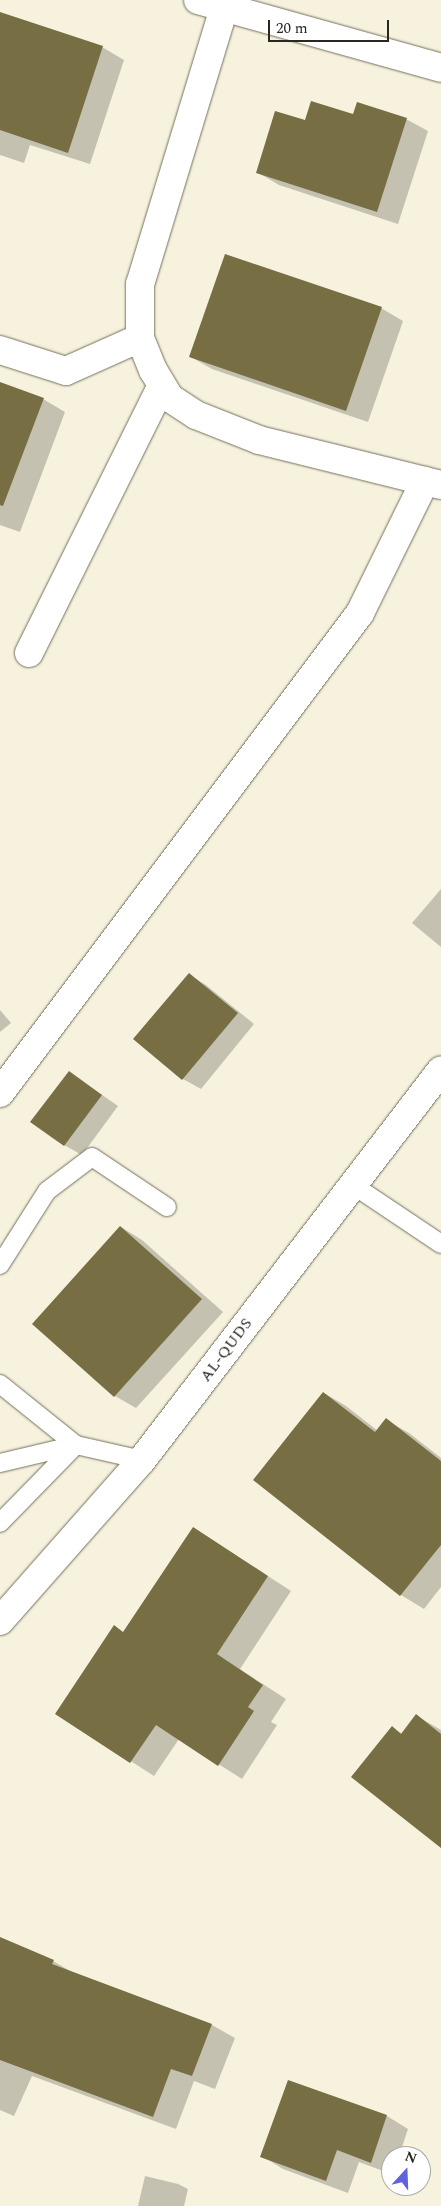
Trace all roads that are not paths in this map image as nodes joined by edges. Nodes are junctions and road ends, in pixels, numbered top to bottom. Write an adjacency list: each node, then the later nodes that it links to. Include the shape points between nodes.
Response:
1 (198, 0): 2 (street)
2 (224, 8): 3 (street); 4 (street, via 140,284)
3 (441, 68)
4 (140, 338): 5 (street, via 66,371); 6 (street)
5 (0, 350)
6 (162, 385): 7 (street, via 170,398 196,415 259,440); 8 (street)
7 (433, 483): 10 (street, via 360,613)
8 (29, 652)
9 (441, 1070): 11 (street, AL-QUDS)
10 (0, 1093)
11 (353, 1185): 13 (lane); 17 (street, AL-QUDS)
12 (167, 1207): 14 (lane, via 92,1157 47,1191)
13 (441, 1244)
14 (0, 1265)
15 (0, 1384): 16 (lane)
16 (76, 1446): 17 (lane); 18 (lane); 19 (lane)
17 (142, 1460): 20 (street, AL-QUDS)
18 (0, 1463)
19 (0, 1523)
20 (0, 1621)

